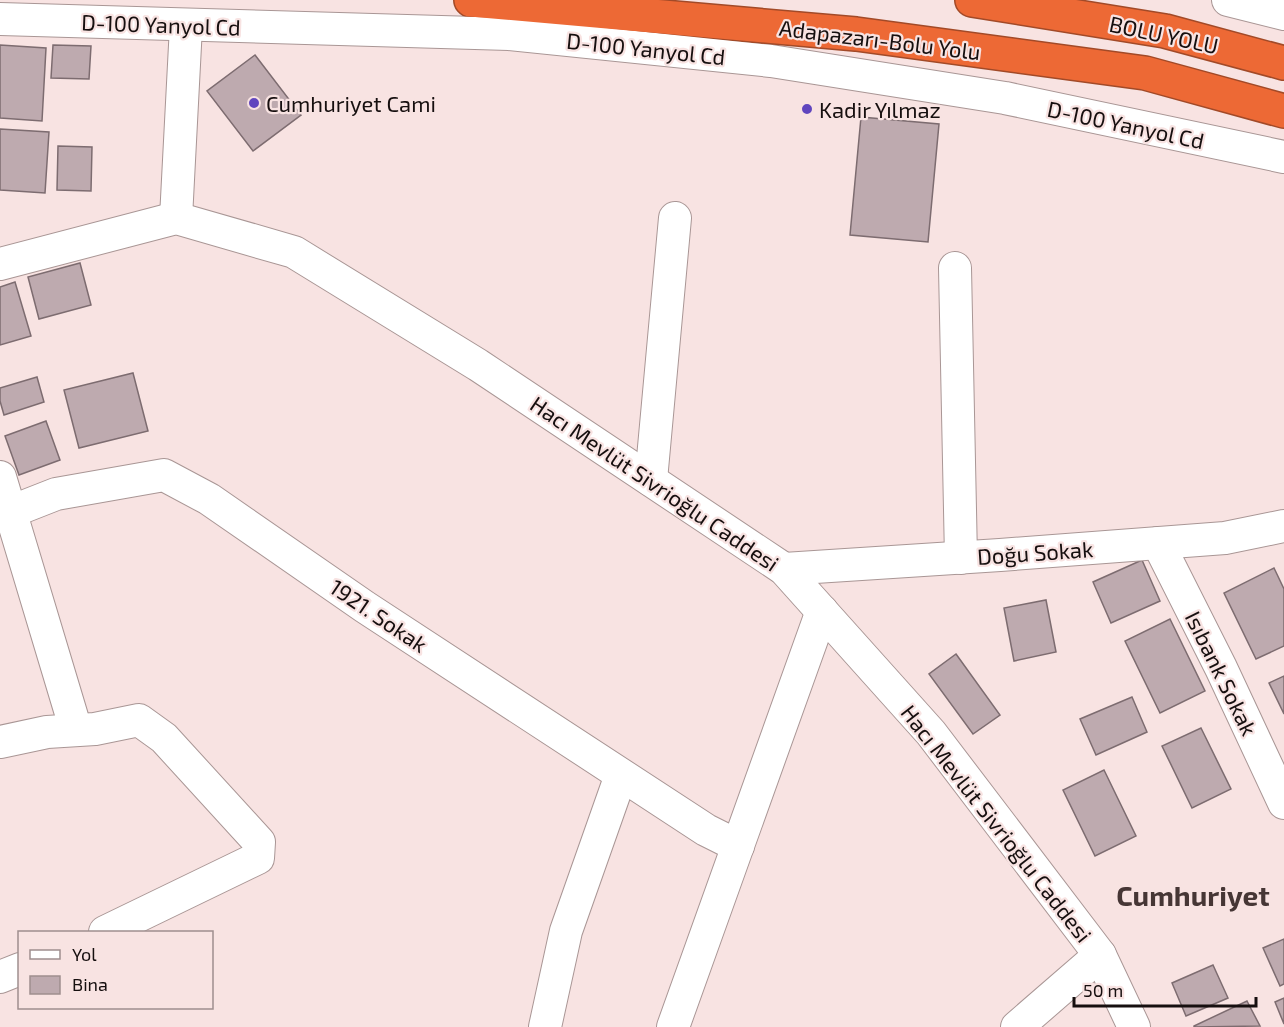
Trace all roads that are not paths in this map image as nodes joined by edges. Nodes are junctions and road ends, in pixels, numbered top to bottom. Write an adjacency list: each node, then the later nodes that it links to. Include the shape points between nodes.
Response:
1 (471, 0): 8 (highway, Adapazarı-Bolu Yolu, via 856,34 1122,69)
2 (972, 0): 7 (highway, BOLU YOLU, via 1165,31)
3 (1228, 0): 4 (street)
4 (1284, 14)
5 (0, 19): 6 (street, D-100 Yanyol Cd)
6 (186, 26): 9 (street, D-100 Yanyol Cd, via 509,34 771,61 1005,98); 10 (street)
7 (1284, 63)
8 (1284, 111)
9 (1284, 157)
10 (176, 218): 12 (street); 15 (street, Hacı Mevlüt Sivrioğlu Caddesi, via 294,252 478,365)
11 (675, 218): 15 (street)
12 (0, 264)
13 (955, 268): 19 (street)
14 (0, 477): 16 (street)
15 (651, 480): 20 (street, Hacı Mevlüt Sivrioğlu Caddesi)
16 (5, 514): 22 (street); 24 (street, 1921. Sokak, via 56,494 164,475 209,499 365,608)
17 (1284, 526): 18 (street, Doğu Sokak, via 1225,538)
18 (1158, 543): 19 (street, Doğu Sokak); 25 (street, Isıbank Sokak)
19 (961, 558): 20 (street, Doğu Sokak)
20 (784, 569): 21 (street, Hacı Mevlüt Sivrioğlu Caddesi)
21 (822, 611): 26 (street); 28 (street, Hacı Mevlüt Sivrioğlu Caddesi, via 931,733)
22 (76, 730): 23 (street); 27 (street, via 140,720 164,738 259,842 258,858)
23 (0, 742)
24 (621, 775): 26 (street, 1921. Sokak); 31 (street, via 566,931)
25 (1284, 803)
26 (738, 846): 32 (street)
27 (109, 931)
28 (1100, 955): 33 (street); 34 (street, Hacı Mevlüt Sivrioğlu Caddesi)
29 (18, 970): 30 (street)
30 (0, 977)
31 (545, 1027)
32 (673, 1027)
33 (1017, 1027)
34 (1134, 1027)

